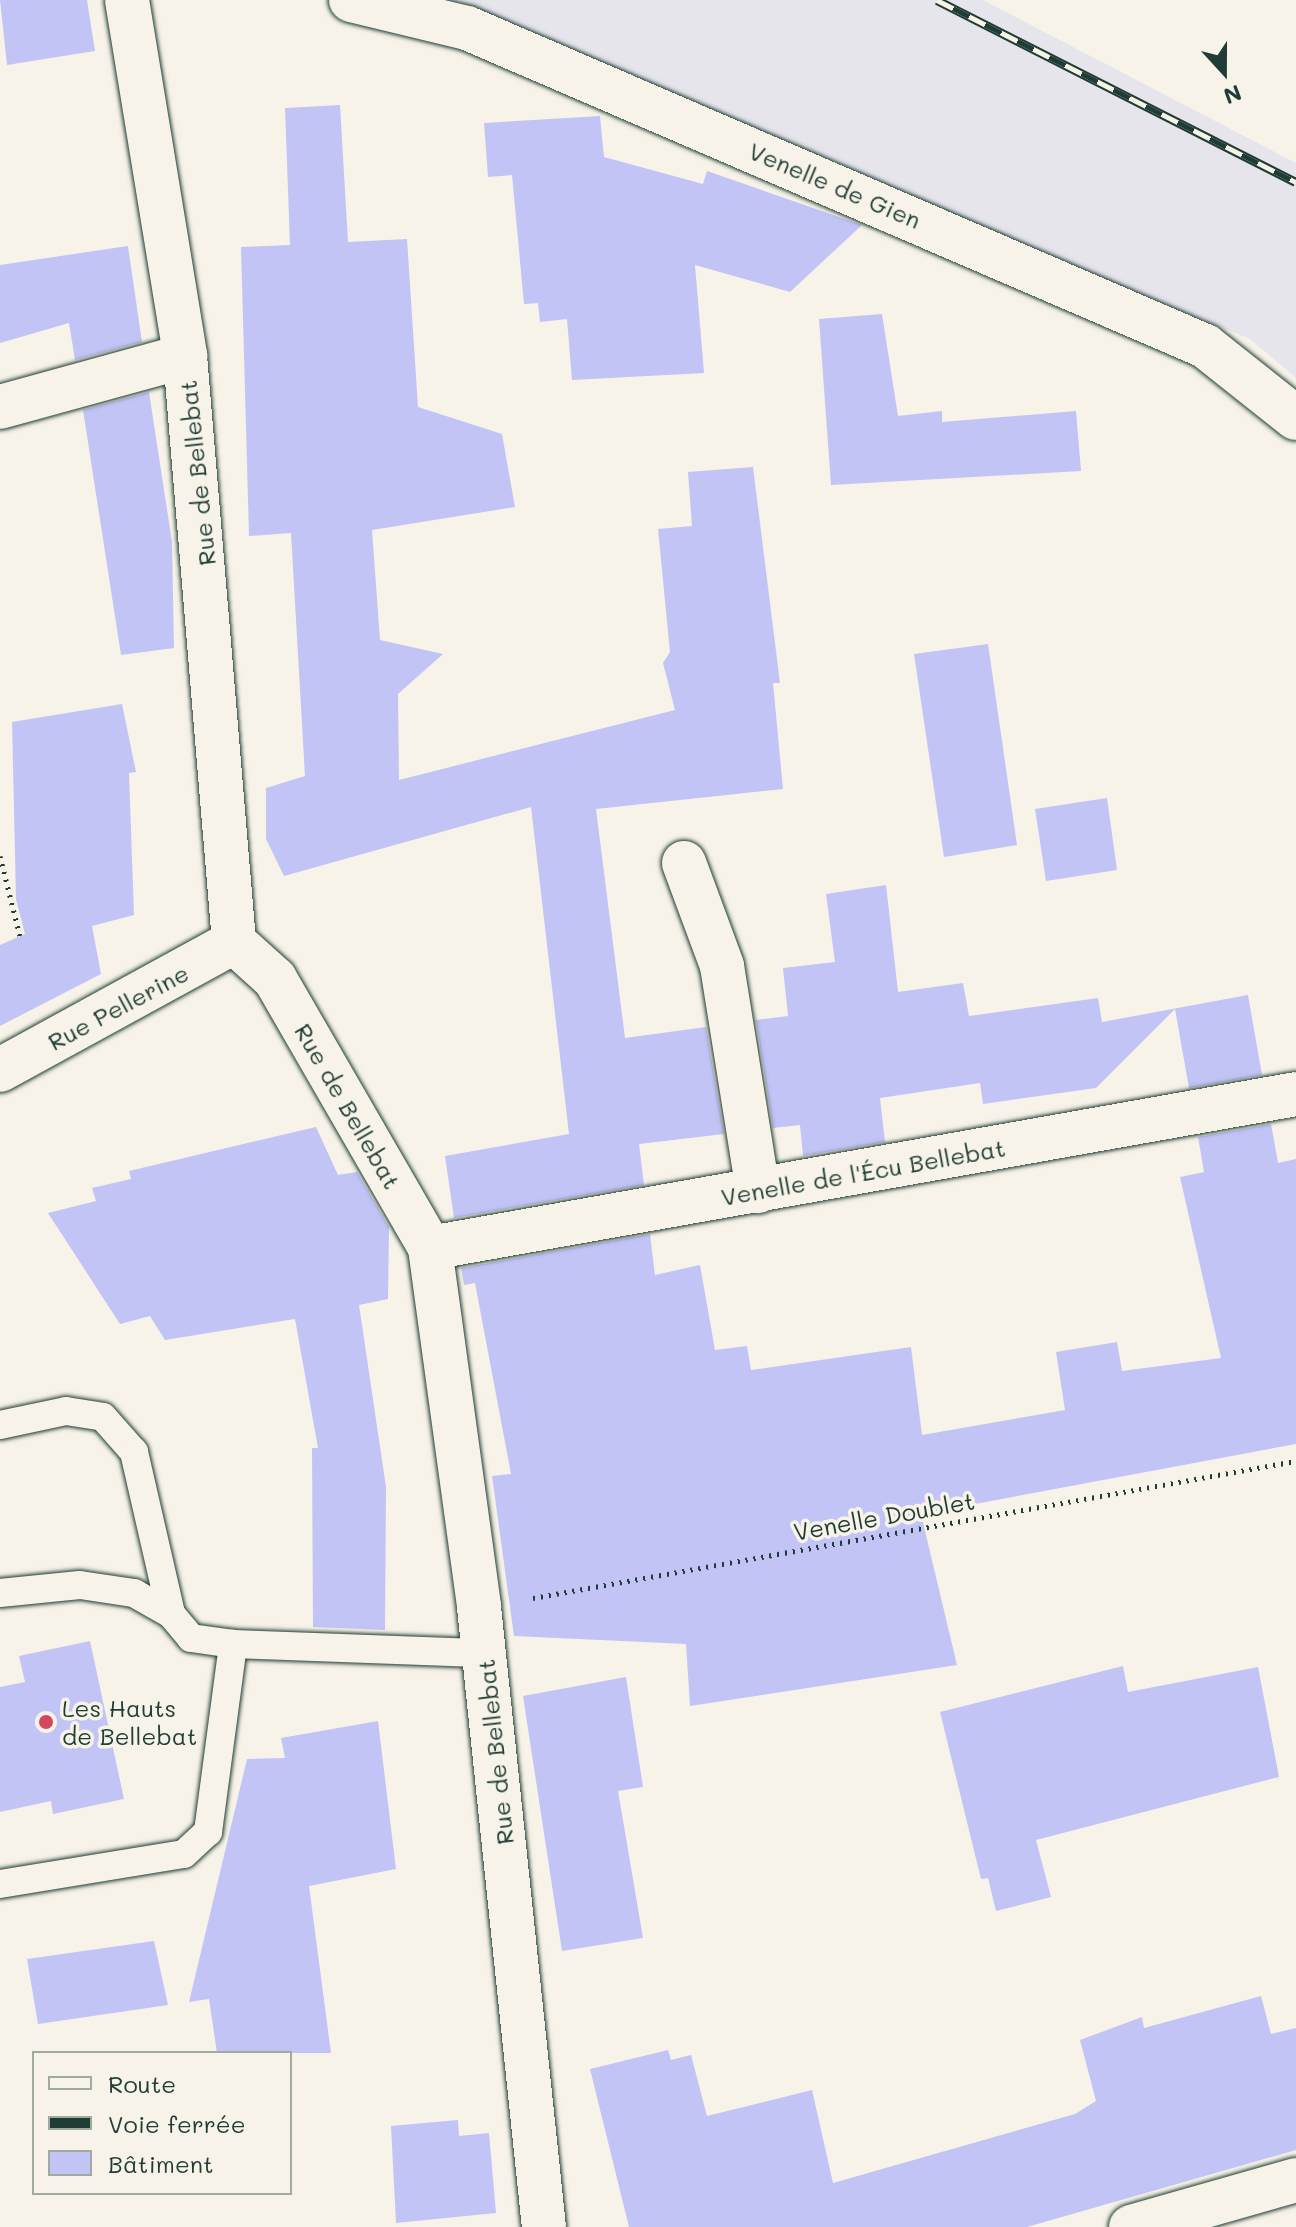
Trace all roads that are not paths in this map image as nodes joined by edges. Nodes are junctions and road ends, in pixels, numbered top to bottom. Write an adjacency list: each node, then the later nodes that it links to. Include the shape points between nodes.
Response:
1 (127, 0): 3 (street, Rue de Bellebat)
2 (351, 0): 5 (street, Venelle de Gien, via 467,28 1205,346)
3 (185, 356): 4 (street); 7 (street, Rue de Bellebat)
4 (0, 407)
5 (1296, 418)
6 (684, 863): 10 (street, via 722,966)
7 (234, 942): 8 (street, Rue Pellerine); 11 (street, Rue de Bellebat, via 275,979)
8 (0, 1070)
9 (1296, 1094): 10 (street, Venelle de l'Écu Bellebat)
10 (758, 1191): 11 (street, Venelle de l'Écu Bellebat)
11 (430, 1248): 16 (street, Rue de Bellebat)
12 (0, 1425): 14 (lane, via 66,1411 103,1417 134,1452)
13 (0, 1593): 14 (lane, via 80,1585 134,1593)
14 (171, 1614): 15 (lane, via 191,1638)
15 (233, 1644): 16 (lane); 17 (lane, via 208,1832 184,1854)
16 (484, 1653): 19 (street, Rue de Bellebat)
17 (0, 1884)
18 (1296, 2180): 20 (street)
19 (544, 2227)
20 (1131, 2227)

